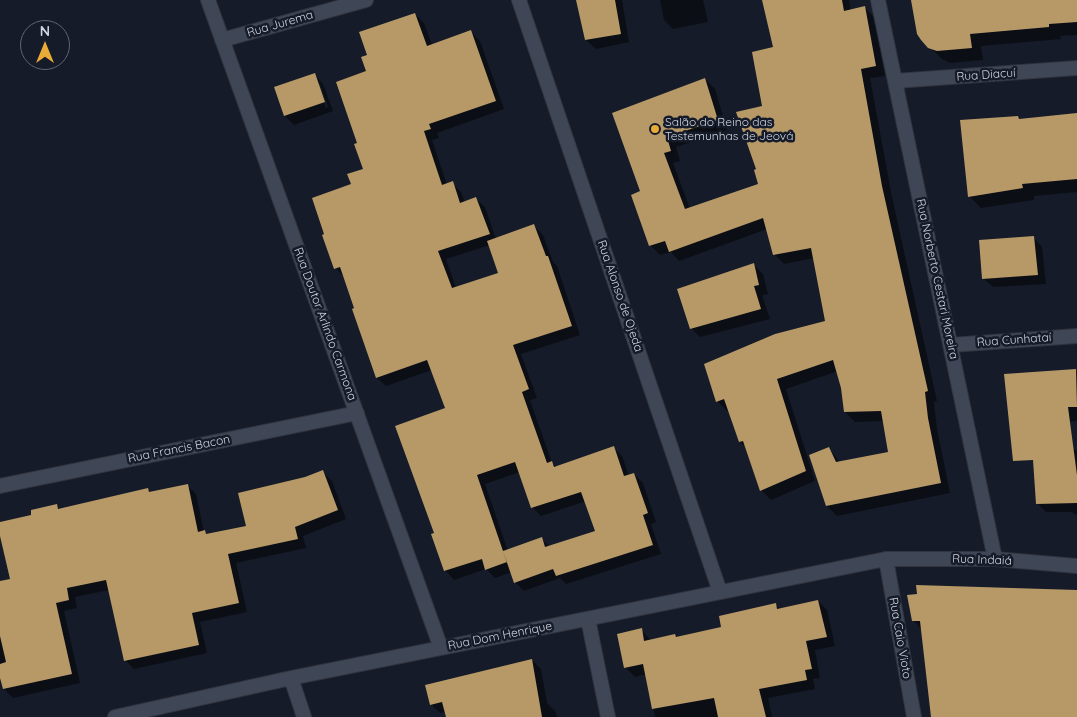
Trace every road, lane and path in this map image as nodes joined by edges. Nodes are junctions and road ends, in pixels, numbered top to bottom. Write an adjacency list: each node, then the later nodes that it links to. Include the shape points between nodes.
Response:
1 (208, 0): 5 (street, Rua Doutor Arlindo Carmona)
2 (366, 0): 5 (street, Rua Jurema)
3 (519, 0): 15 (street, Rua Alonso de Ojeda)
4 (878, 0): 7 (street, Rua Norberto Cestari Moreira)
5 (222, 40): 10 (street, Rua Doutor Arlindo Carmona)
6 (1077, 68): 7 (street, Rua Diacuí)
7 (895, 81): 9 (street, Rua Norberto Cestari Moreira)
8 (1077, 336): 9 (street, Rua Cunhataí)
9 (950, 344): 13 (street, Rua Norberto Cestari Moreira)
10 (357, 413): 11 (street, Rua Francis Bacon); 17 (street, Rua Doutor Arlindo Carmona)
11 (0, 486)
12 (886, 558): 13 (street, Rua Indaiá); 15 (street, Rua Dom Henrique); 22 (street, Rua Caio Vioto)
13 (996, 558): 14 (street, Rua Indaiá)
14 (1077, 566)
15 (720, 592): 16 (street, Rua Dom Henrique)
16 (588, 619): 17 (street, Rua Dom Henrique); 21 (street)
17 (441, 648): 18 (street, Rua Dom Henrique)
18 (292, 678): 19 (street, Rua Dom Henrique); 20 (street)
19 (115, 717)
20 (304, 717)
21 (608, 717)
22 (914, 717)

